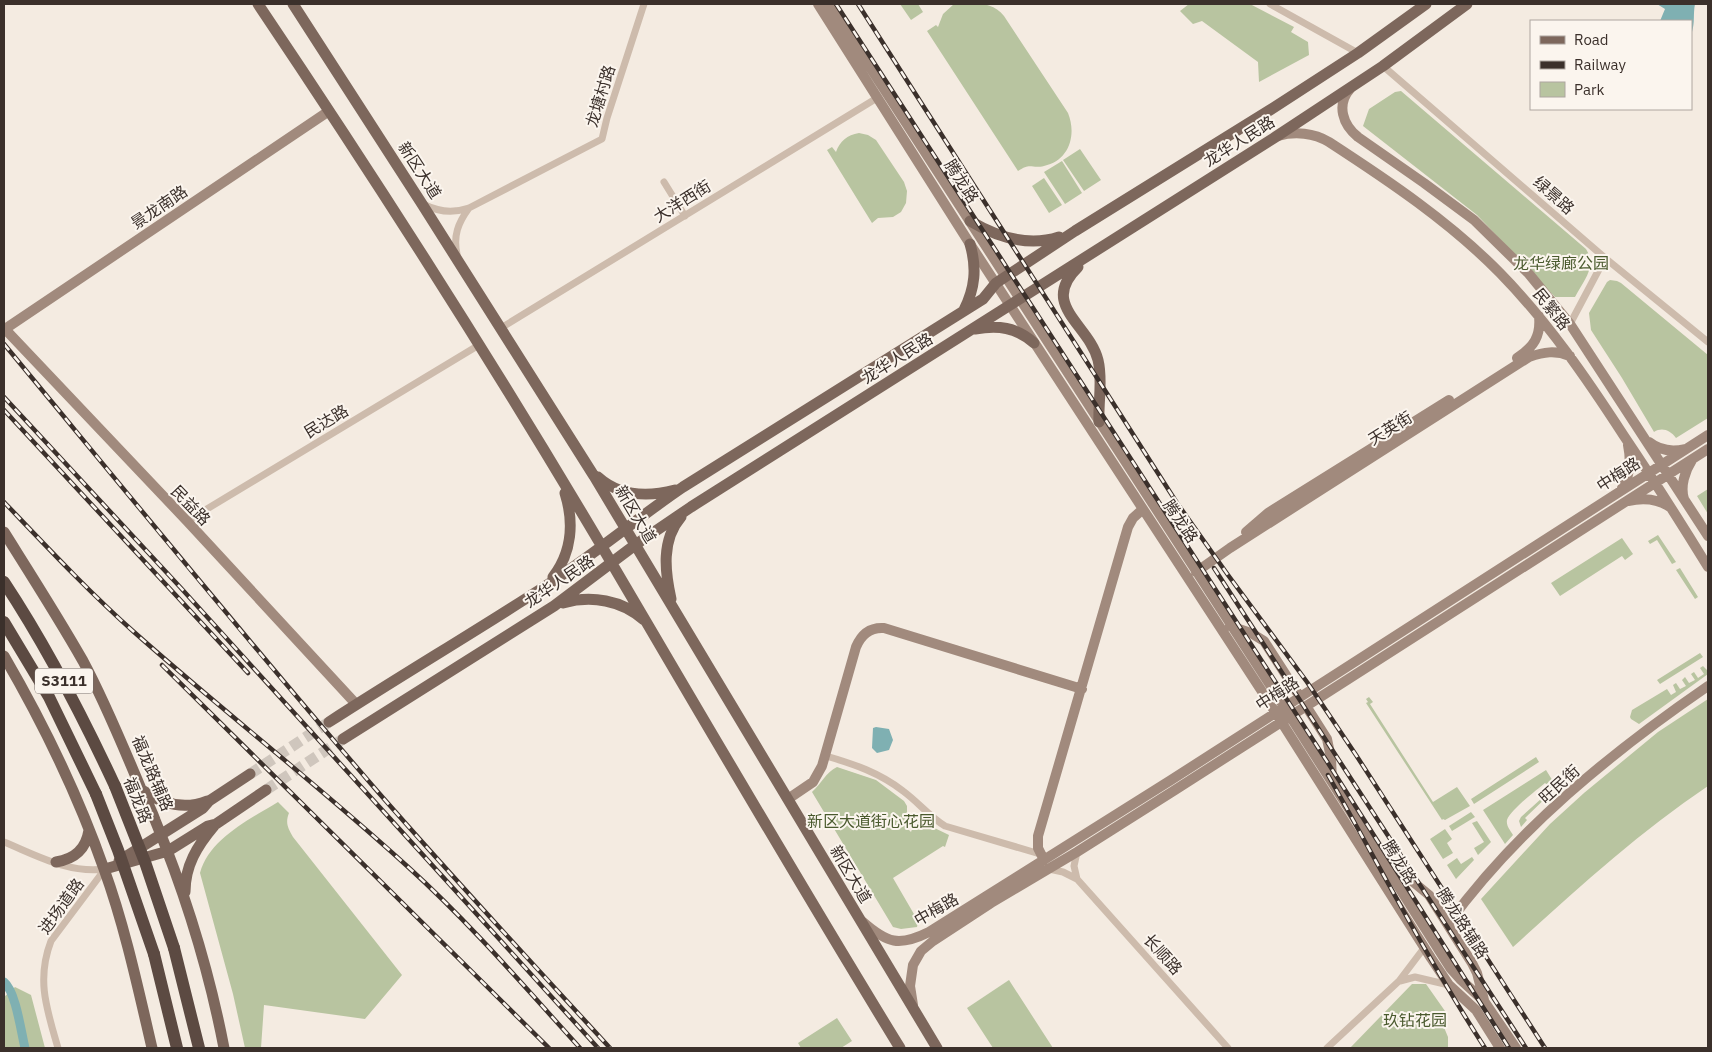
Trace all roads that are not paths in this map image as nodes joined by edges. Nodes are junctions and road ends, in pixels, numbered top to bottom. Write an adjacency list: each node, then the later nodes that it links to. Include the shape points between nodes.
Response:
1 (258, 4): 13 (main road)
2 (292, 4): 16 (main road, 新区大道)
3 (644, 4): 17 (street, 龙塘村路, via 602,139)
4 (818, 4): 12 (main road, 腾龙路)
5 (829, 4): 19 (main road, 腾龙路)
6 (1270, 4): 9 (street)
7 (1426, 4): 9 (main road, 龙华人民路)
8 (1466, 4): 10 (main road, 龙华人民路)
9 (1358, 53): 20 (main road, 龙华人民路)
10 (1383, 66): 11 (main road, 龙华人民路); 23 (street, 绿景路)
11 (1351, 88): 14 (main road, 龙华人民路); 31 (main road, 民繁路, via 1342,107 1352,133 1474,220 1529,274)
12 (877, 98): 18 (street, 大洋西街); 21 (main road, 腾龙路)
13 (329, 111): 32 (main road, 景龙南路); 37 (main road)
14 (1277, 136): 22 (main road, 龙华人民路); 30 (main road, 民繁路, via 1291,133 1312,135 1340,149 1454,230)
15 (664, 182): 18 (street)
16 (422, 204): 17 (street, 龙塘村路, via 448,211); 24 (main road, 新区大道)
17 (469, 208): 24 (street, via 455,238)
18 (685, 216): 33 (street, 大洋西街)
19 (970, 221): 20 (main road, via 986,230 1021,240 1046,241); 25 (main road, 腾龙路)
20 (1075, 231): 25 (main road, 龙华人民路)
21 (970, 244): 26 (main road, 腾龙路); 29 (main road, via 974,279)
22 (1094, 251): 27 (main road, 龙华人民路); 39 (main road, via 1070,275 1063,295 1067,310 1097,356 1100,370)
23 (1605, 258): 31 (street); 35 (street, 绿景路)
24 (460, 264): 33 (main road, 新区大道)
25 (1006, 277): 26 (main road, 龙华人民路); 27 (main road, 腾龙路)
26 (996, 284): 28 (main road, 腾龙路); 29 (main road, 龙华人民路, via 983,299)
27 (1020, 298): 28 (main road, 龙华人民路); 39 (main road, 腾龙路)
28 (1010, 305): 34 (main road, 龙华人民路); 36 (main road, 腾龙路)
29 (963, 312): 52 (main road, 龙华人民路)
30 (1539, 316): 38 (main road, 民繁路); 65 (main road, 天英街, via 1537,338 1526,352 1268,513)
31 (1570, 324): 42 (main road, 民繁路)
32 (4, 328): 59 (main road, 民益路)
33 (501, 328): 47 (main road, 新区大道)
34 (970, 330): 36 (main road, via 1014,330); 56 (main road, 龙华人民路)
35 (1708, 342)
36 (1034, 343): 58 (main road, 腾龙路)
37 (479, 345): 50 (main road); 59 (street, 民达路)
38 (1571, 357): 41 (main road, 民繁路); 65 (main road, 天英街, via 1555,351 1529,357)
39 (1099, 422): 68 (main road, 腾龙路)
40 (1708, 435): 43 (main road, 中梅路)
41 (1626, 439): 48 (main road, 民繁路); 53 (main road, via 1630,452 1629,474)
42 (1645, 439): 43 (main road, via 1664,449); 46 (main road, 民繁路)
43 (1688, 448): 46 (main road, 中梅路)
44 (1708, 449): 45 (main road, 中梅路)
45 (1694, 458): 49 (main road, 中梅路); 54 (main road, via 1685,476)
46 (1662, 465): 48 (main road, 中梅路); 49 (main road, 民繁路)
47 (591, 471): 52 (main road, via 607,484 630,493 663,493); 60 (main road, 新区大道)
48 (1649, 473): 51 (main road, 民繁路); 53 (main road, 中梅路)
49 (1668, 474): 51 (main road, 中梅路); 54 (main road, 民繁路)
50 (561, 479): 63 (main road); 70 (main road, via 570,512 570,539 562,565)
51 (1655, 483): 55 (main road, 中梅路); 57 (main road, 民繁路)
52 (683, 487): 60 (main road, 龙华人民路)
53 (1618, 492): 79 (main road, 中梅路)
54 (1684, 500): 62 (main road, 民繁路)
55 (1625, 502): 57 (main road, via 1658,501); 81 (main road, 中梅路)
56 (691, 507): 64 (main road, 龙华人民路); 72 (main road, via 678,520 667,546 666,569)
57 (1671, 509): 67 (main road, 民繁路)
58 (1143, 510): 75 (main road, 腾龙路); 78 (main road, via 1128,527)
59 (187, 522): 80 (main road, 民益路)
60 (625, 528): 63 (main road, 龙华人民路); 64 (main road, 新区大道)
61 (4, 532): 89 (main road, 福龙路辅路, via 83,662)
62 (1708, 536)
63 (602, 546): 66 (main road); 70 (main road, 龙华人民路)
64 (636, 546): 66 (main road, 龙华人民路); 72 (main road, 新区大道)
65 (1230, 548): 68 (main road, 天英街)
66 (612, 564): 71 (main road, 龙华人民路); 74 (main road)
67 (1708, 567)
68 (1196, 572): 75 (main road, 腾龙路)
69 (4, 582): 115 (highway, 福龙路 / S3111, bridge, via 67,686 115,786 174,948)
70 (545, 586): 80 (main road, 龙华人民路)
71 (554, 606): 74 (main road, via 573,600 599,599 636,614); 85 (main road, 龙华人民路)
72 (675, 611): 91 (main road, 新区大道)
73 (4, 622): 114 (highway, S3111, bridge, via 53,705 96,794 154,954)
74 (650, 626): 117 (main road)
75 (1230, 631): 79 (main road, via 1251,633 1264,641); 82 (main road, 腾龙路)
76 (4, 656): 94 (main road, via 50,744)
77 (1708, 686): 106 (main road, 旺民街, via 1638,736 1544,817 1476,888)
78 (1082, 689): 86 (main road, via 884,628 873,629 861,638 856,647); 100 (main road, via 1038,836 1038,848)
79 (1300, 697): 82 (main road, 中梅路)
80 (356, 704): 84 (main road, 龙华人民路)
81 (1306, 706): 83 (main road, 中梅路); 88 (main road, via 1328,739)
82 (1280, 710): 83 (main road, 腾龙路); 100 (main road, 中梅路)
83 (1286, 719): 88 (main road, 腾龙路); 98 (main road, 中梅路); 107 (main road, 腾龙路)
84 (328, 722)
85 (344, 738)
86 (826, 756): 91 (main road, via 813,782); 100 (street, via 877,773 945,826)
87 (250, 774): 92 (main road)
88 (1332, 782): 99 (main road, 腾龙路)
89 (142, 790): 92 (main road, via 174,804 197,805); 95 (main road, 福龙路辅路)
90 (266, 790): 93 (main road)
91 (788, 799): 105 (main road, 新区大道)
92 (209, 801): 95 (main road)
93 (216, 824): 97 (main road); 104 (main road, via 190,862)
94 (89, 830): 101 (main road, via 78,854); 102 (main road)
95 (162, 835): 97 (main road, 福龙路辅路); 102 (main road)
96 (4, 842): 101 (street)
97 (168, 851): 102 (main road); 104 (main road, 福龙路辅路)
98 (1077, 852): 100 (main road, 中梅路); 103 (street, via 1074,866)
99 (1377, 853): 106 (main road, 腾龙路辅路, via 1429,895); 110 (main road, 腾龙路, via 1451,969)
100 (1044, 861): 103 (street); 105 (main road, 中梅路, via 916,938 896,941 885,938); 111 (main road, 中梅路, via 921,951 913,964 910,978)
101 (56, 862): 102 (street, via 80,870)
102 (105, 869): 112 (street, 进场道路, via 51,941 46,954 43,970 45,1002); 113 (main road)
103 (1077, 879): 119 (street, 长顺路)
104 (185, 904): 116 (main road, 福龙路辅路)
105 (858, 918): 111 (main road, 新区大道)
106 (1448, 924): 110 (main road, 腾龙路辅路, via 1477,973)
107 (1424, 948): 108 (street); 109 (main road, 腾龙路)
108 (1399, 981): 109 (street, via 1415,977); 120 (street)
109 (1449, 985): 121 (main road, 腾龙路, via 1476,1010)
110 (1484, 1001): 122 (main road, 腾龙路)
111 (916, 1013): 118 (main road, 新区大道)
112 (58, 1048)
113 (152, 1048)
114 (177, 1048)
115 (199, 1048)
116 (224, 1048)
117 (900, 1048)
118 (937, 1048)
119 (1228, 1048)
120 (1327, 1048)
121 (1500, 1048)
122 (1516, 1048)

